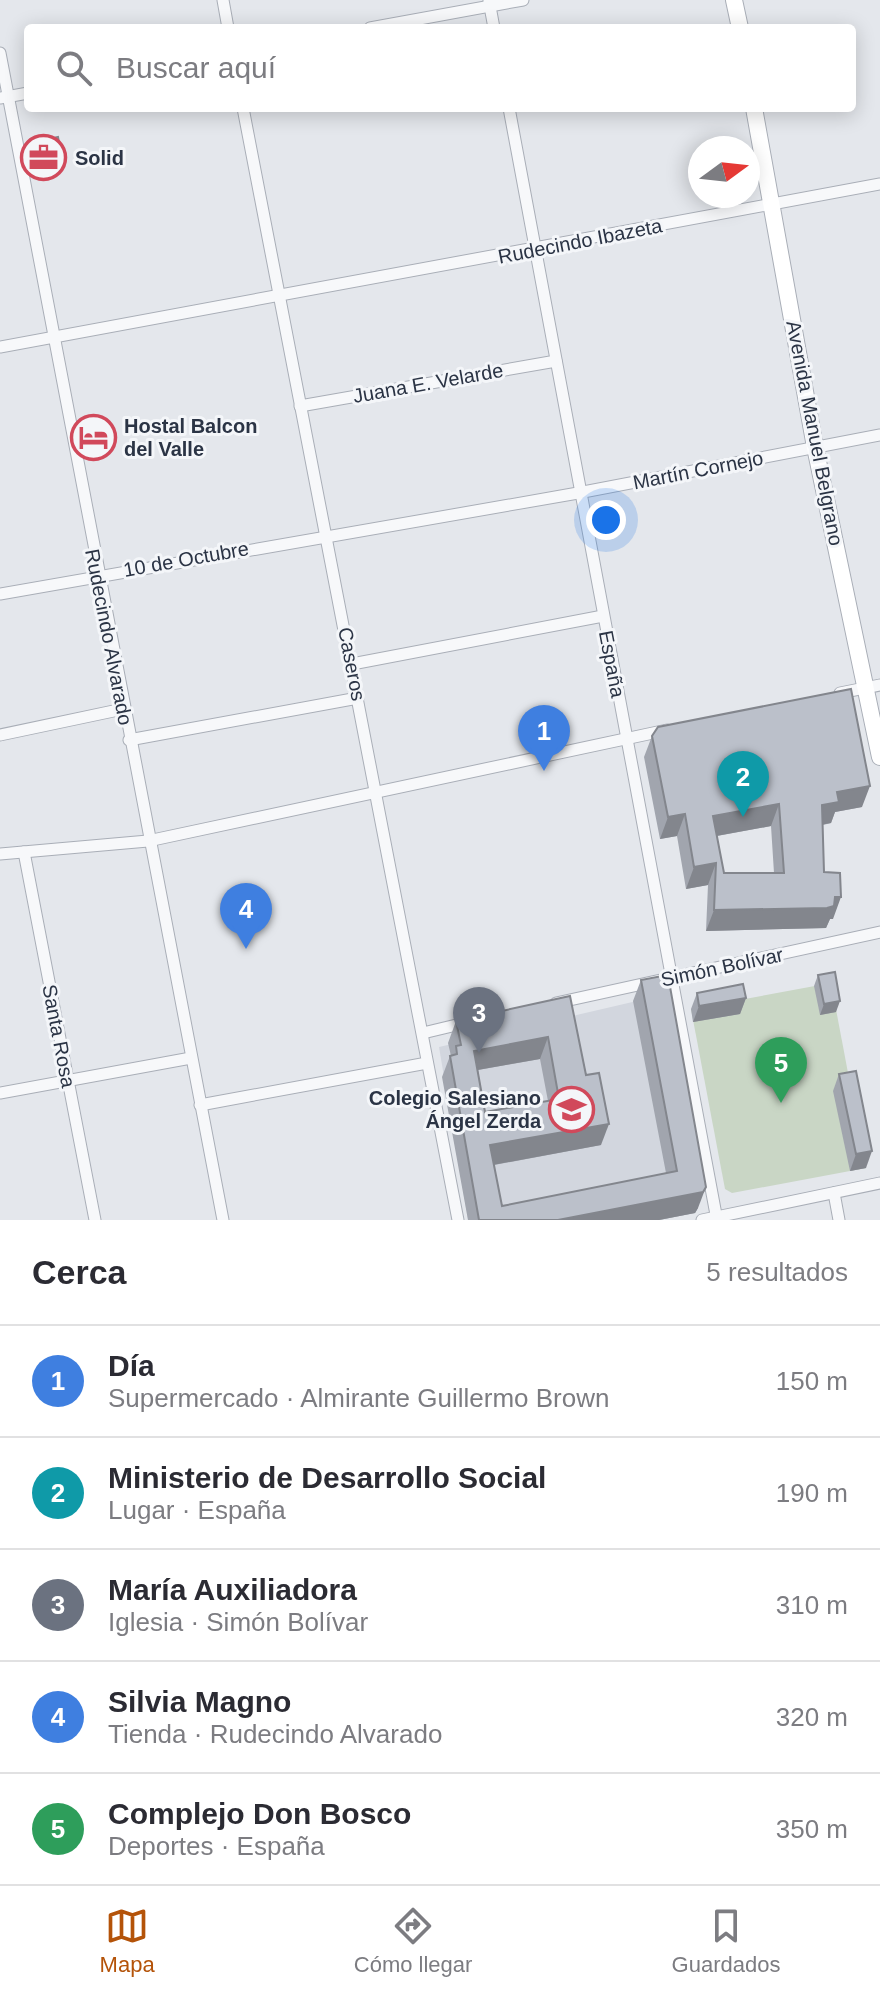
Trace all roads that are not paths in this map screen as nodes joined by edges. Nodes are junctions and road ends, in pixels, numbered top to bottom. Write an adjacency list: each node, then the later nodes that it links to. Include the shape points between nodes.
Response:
1 (223, 0): 5 (street)
2 (523, 0): 4 (street)
3 (734, 0): 8 (main road)
4 (490, 3): 6 (street); 7 (street)
5 (227, 24)
6 (389, 24)
7 (493, 24)
8 (739, 24)
9 (0, 53): 11 (street, Rudecindo Alvarado)
10 (24, 94): 11 (street)
11 (4, 97): 19 (street, Rudecindo Alvarado)
12 (244, 112): 18 (street, Caseros)
13 (510, 112): 17 (street, España)
14 (755, 112): 16 (main road, Avenida Manuel Belgrano)
15 (880, 184): 16 (street, Rudecindo Ibazeta)
16 (772, 205): 17 (street, Rudecindo Ibazeta); 24 (main road, Avenida Manuel Belgrano)
17 (535, 249): 18 (street, Rudecindo Ibazeta); 21 (street, España)
18 (279, 295): 19 (street, Rudecindo Ibazeta); 22 (street, Caseros)
19 (52, 337): 20 (street, Rudecindo Ibazeta); 27 (street, Rudecindo Alvarado)
20 (0, 347)
21 (556, 361): 22 (street, Juana E. Velarde); 25 (street, España)
22 (300, 406): 26 (street, Caseros)
23 (880, 435): 24 (street, Martín Cornejo)
24 (815, 447): 25 (street, Martín Cornejo); 31 (main road, Avenida Manuel Belgrano)
25 (578, 493): 26 (street, Martín Cornejo); 29 (street, España)
26 (326, 535): 27 (street, 10 de Octubre); 30 (street, Caseros)
27 (97, 575): 28 (street, 10 de Octubre); 34 (street, Rudecindo Alvarado)
28 (0, 594)
29 (603, 616): 30 (street); 37 (street, España)
30 (352, 664): 33 (street, Caseros)
31 (874, 686): 32 (street); 39 (main road, Avenida Manuel Belgrano)
32 (822, 697)
33 (358, 698): 38 (street); 40 (street, Caseros)
34 (123, 709): 36 (street); 38 (street, Rudecindo Alvarado)
35 (687, 726): 37 (street)
36 (0, 735)
37 (627, 739): 40 (street); 45 (street, España)
38 (129, 740): 41 (street, Rudecindo Alvarado)
39 (880, 757)
40 (377, 792): 41 (street); 48 (street, Caseros)
41 (148, 841): 42 (street); 49 (street, Rudecindo Alvarado)
42 (24, 852): 43 (street); 51 (street, Santa Rosa)
43 (0, 854)
44 (880, 932): 45 (street, Simón Bolívar)
45 (671, 978): 46 (street, Simón Bolívar); 56 (street, España)
46 (547, 1005)
47 (485, 1019): 48 (street)
48 (423, 1033): 50 (street, Caseros)
49 (191, 1058): 51 (street); 53 (street, Rudecindo Alvarado)
50 (427, 1063): 53 (street); 59 (street, Caseros)
51 (67, 1080): 52 (street); 57 (street, Santa Rosa)
52 (0, 1093)
53 (200, 1105): 58 (street, Rudecindo Alvarado)
54 (880, 1183): 55 (street)
55 (834, 1193): 56 (street); 61 (street)
56 (717, 1219): 60 (street)
57 (95, 1220)
58 (223, 1220)
59 (458, 1220)
60 (702, 1220)
61 (839, 1220)

